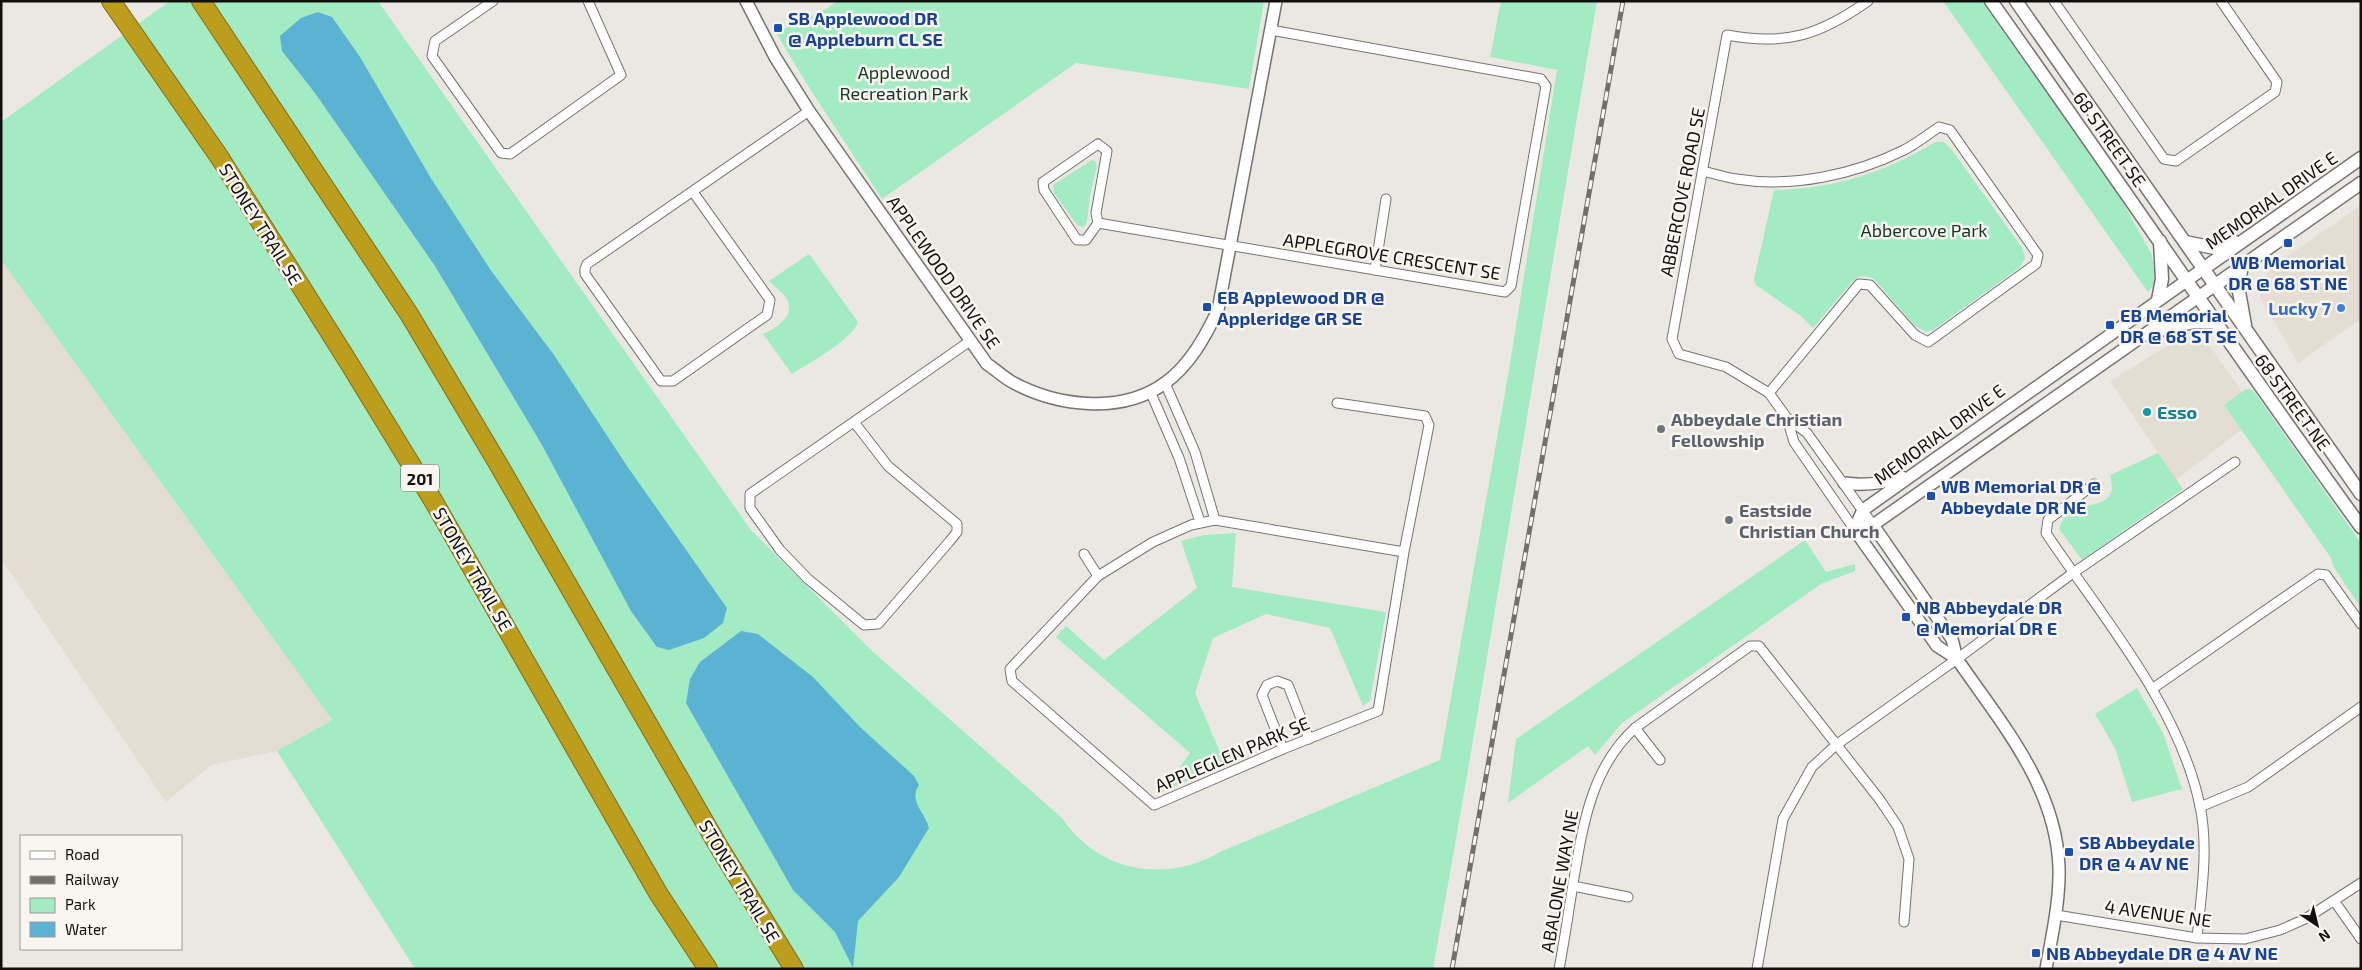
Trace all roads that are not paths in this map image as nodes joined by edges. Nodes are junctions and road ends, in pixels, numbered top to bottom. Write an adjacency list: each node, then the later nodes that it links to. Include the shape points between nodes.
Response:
1 (99, 1): 14 (highway, via 127,40)
2 (111, 1): 14 (highway, STONEY TRAIL SE / 201)
3 (201, 1): 79 (highway, STONEY TRAIL SE, via 409,314 719,847)
4 (493, 1): 5 (street, via 434,41 432,56 501,153 510,154 621,75)
5 (588, 1)
6 (746, 1): 15 (street, APPLEWOOD DRIVE SE, via 775,57)
7 (1276, 1): 13 (street, APPLEWOOD DRIVE SE)
8 (1868, 1): 17 (street, ABBERCOVE ROAD SE, via 1840,20 1790,38 1761,40 1727,35)
9 (1991, 1): 23 (main road, 68 STREET SE)
10 (2016, 1): 24 (main road, 68 STREET SE)
11 (2054, 1): 12 (street, via 2164,159 2176,161 2275,92 2277,82)
12 (2222, 1)
13 (1271, 30): 25 (street, APPLEWOOD DRIVE SE); 28 (street, APPLEGROVE CRESCENT SE, via 1541,78 1546,86 1511,286 1505,292)
14 (146, 54): 78 (highway, STONEY TRAIL SE / 201, via 220,158 350,363 434,502 658,893)
15 (809, 111): 19 (street); 36 (street, APPLEWOOD DRIVE SE)
16 (2361, 158): 22 (main road, MEMORIAL DRIVE E)
17 (1703, 171): 39 (street, ABBERCOVE ROAD SE, via 1672,339 1679,354 1726,367); 39 (street, via 1736,179 1808,179 1864,166 1904,150 1939,127 1950,130 2038,255 2036,264 1928,342 1915,335 1870,285 1859,284)
18 (2361, 183): 26 (main road, MEMORIAL DRIVE E)
19 (693, 192): 19 (street, via 587,264 585,269 585,274 661,381 673,381 767,315 770,300)
20 (1386, 199): 28 (street)
21 (1098, 223): 21 (street, via 1086,240 1077,240 1044,190 1043,182 1098,144 1107,150 1096,213); 25 (street, APPLEGROVE CRESCENT SE)
22 (2245, 240): 24 (main road, via 2215,248); 27 (main road, MEMORIAL DRIVE E)
23 (2160, 241): 29 (main road, 68 STREET SE); 32 (main road, via 2162,279)
24 (2185, 242): 27 (main road, 68 STREET SE)
25 (1230, 244): 28 (street, APPLEGROVE CRESCENT SE); 37 (street, APPLEWOOD DRIVE SE, via 1218,310 1187,362)
26 (2242, 266): 30 (main road, MEMORIAL DRIVE E); 35 (main road, via 2238,286)
27 (2203, 269): 29 (street, MEMORIAL DRIVE E); 30 (main road, 68 STREET NE)
28 (1375, 270)
29 (2186, 280): 31 (main road, 68 STREET SE); 32 (street, MEMORIAL DRIVE E)
30 (2214, 286): 31 (street, MEMORIAL DRIVE E); 35 (main road, 68 STREET NE)
31 (2198, 297): 33 (main road, 68 STREET NE); 34 (street, MEMORIAL DRIVE E)
32 (2158, 300): 46 (street, MEMORIAL DRIVE E)
33 (2215, 322): 34 (main road, via 2194,322); 54 (main road, 68 STREET NE)
34 (2148, 332): 53 (street, MEMORIAL DRIVE E)
35 (2248, 335): 49 (main road, 68 STREET NE)
36 (970, 341): 38 (street, APPLEWOOD DRIVE SE, via 987,364 1011,381 1062,401 1125,400); 42 (street)
37 (1165, 383): 38 (street, APPLEWOOD DRIVE SE); 43 (street)
38 (1150, 391): 44 (street)
39 (1769, 393): 41 (street)
40 (1337, 403): 56 (street, via 1425,416 1430,425)
41 (1787, 418): 47 (street, via 1807,433); 55 (street, via 1794,442)
42 (854, 422): 42 (street, via 750,494 750,508 780,550 808,579 864,625 878,624 957,532 956,524 888,466)
43 (1195, 452): 44 (street); 51 (street)
44 (1179, 458): 52 (street)
45 (2235, 462): 58 (street)
46 (1911, 474): 47 (street, via 1884,483 1861,485); 50 (street, MEMORIAL DRIVE E)
47 (1844, 482): 50 (street)
48 (2094, 484): 58 (street, via 2048,520 2046,533)
49 (2361, 494)
50 (1863, 510): 53 (street); 55 (street, MEMORIAL DRIVE E)
51 (1215, 520): 52 (street, APPLEGLEN PARK SE); 56 (street, APPLEGLEN PARK SE)
52 (1200, 522): 59 (street, APPLEGLEN PARK SE, via 1153,542)
53 (1873, 525): 55 (street, MEMORIAL DRIVE E); 61 (street, via 1952,639)
54 (2361, 527)
55 (1854, 529): 61 (street, via 1937,646)
56 (1404, 552): 65 (street, APPLEGLEN PARK SE, via 1378,711)
57 (1084, 554): 59 (street)
58 (2073, 573): 61 (street); 62 (street)
59 (1098, 576): 67 (street, APPLEGLEN PARK SE, via 1010,669 1012,681 1154,805)
60 (2361, 624): 62 (street, via 2326,575 2318,574)
61 (1957, 659): 66 (street); 74 (street, via 2030,766 2046,800 2056,837 2059,868)
62 (2152, 689): 69 (street, via 2184,752)
63 (2361, 707): 69 (street, via 2248,788)
64 (1635, 728): 66 (street, ABALONE WAY NE, via 1750,646 1759,646); 68 (street); 71 (street, ABALONE WAY NE, via 1623,739 1601,775 1585,817)
65 (1309, 739): 67 (street, APPLEGLEN PARK SE); 67 (street, via 1288,685 1277,681 1267,685 1262,695)
66 (1836, 745): 75 (street, via 1898,827 1909,859); 81 (street, via 1812,767 1783,819)
67 (1283, 749)
68 (1660, 760)
69 (2200, 807): 76 (street, via 2204,870)
70 (2361, 883): 73 (street, 4 AVENUE NE)
71 (1573, 886): 72 (street); 80 (street, ABALONE WAY NE)
72 (1628, 897)
73 (2335, 902): 76 (street, 4 AVENUE NE, via 2280,930 2245,939); 77 (street)
74 (2056, 915): 76 (street, 4 AVENUE NE); 82 (street)
75 (1904, 922)
76 (2197, 938)
77 (2361, 939)
78 (708, 969)
79 (794, 969)
80 (1560, 969)
81 (1757, 969)
82 (2046, 969)

